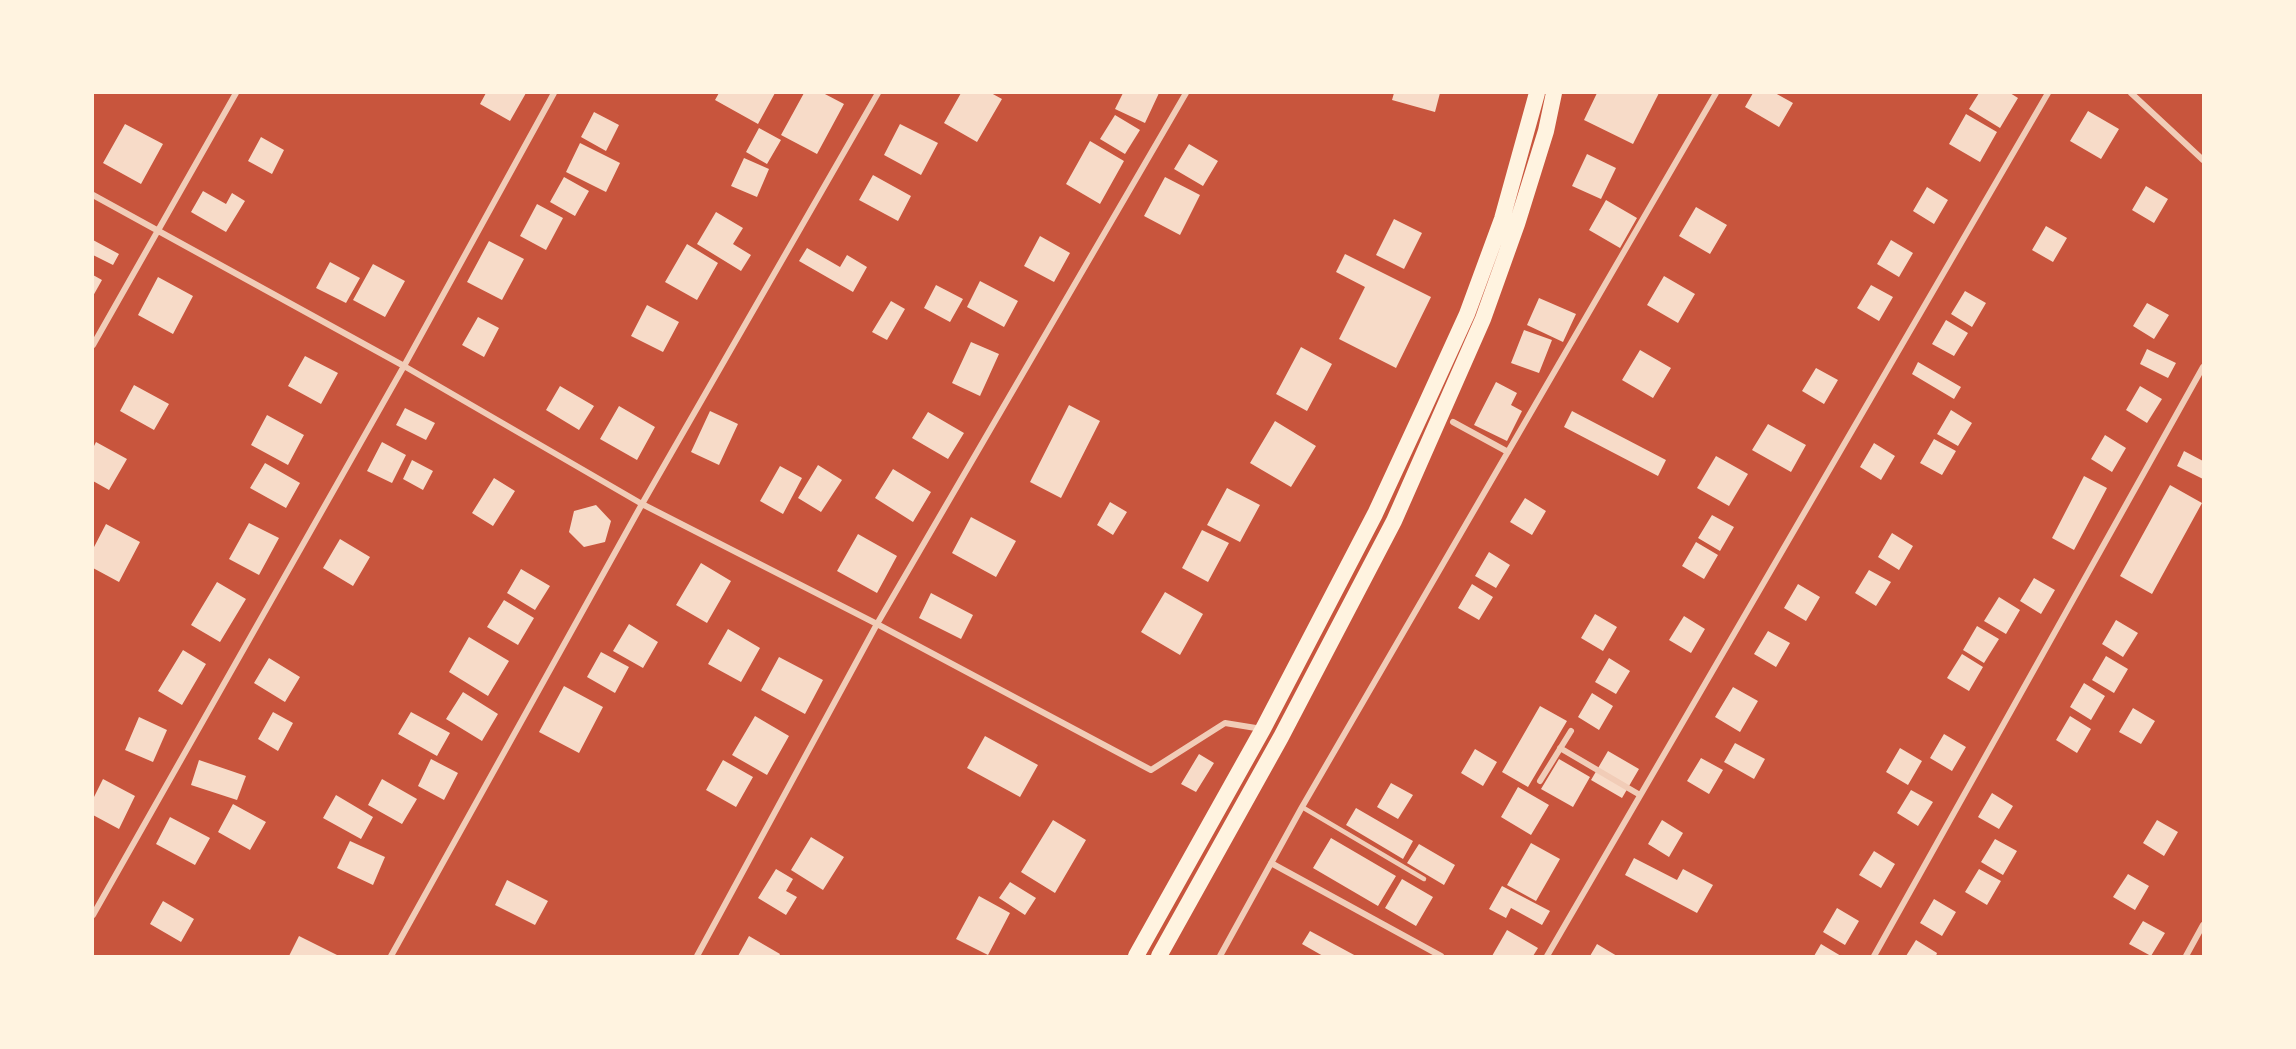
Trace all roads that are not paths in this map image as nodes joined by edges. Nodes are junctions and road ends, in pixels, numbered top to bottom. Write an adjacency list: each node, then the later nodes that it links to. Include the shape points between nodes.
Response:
1 (236, 93): 12 (street)
2 (554, 93): 14 (street)
3 (878, 93): 18 (street)
4 (1186, 93): 19 (street)
5 (1537, 93): 20 (highway, via 1502,219 1467,314 1375,514)
6 (1554, 93): 33 (highway, via 1546,131 1484,319 1394,521 1281,737)
7 (1716, 93): 17 (street)
8 (2048, 93): 24 (street)
9 (2131, 93): 10 (street)
10 (2203, 160)
11 (93, 195): 12 (street)
12 (158, 231): 13 (street); 14 (street)
13 (93, 345)
14 (404, 366): 18 (street); 28 (street)
15 (2203, 367): 37 (street)
16 (1453, 422): 17 (street)
17 (1508, 452): 25 (street)
18 (642, 504): 19 (street); 30 (street)
19 (876, 624): 20 (street, via 1151,770 1225,723); 31 (street)
20 (1263, 729): 32 (highway)
21 (1571, 731): 22 (street)
22 (1560, 748): 23 (street); 24 (street)
23 (1540, 781)
24 (1640, 795): 36 (street)
25 (1302, 807): 26 (street); 27 (lane)
26 (1271, 862): 34 (street); 35 (street)
27 (1424, 879)
28 (93, 915)
29 (2203, 925): 38 (street)
30 (390, 956)
31 (698, 956)
32 (1136, 956)
33 (1159, 956)
34 (1220, 956)
35 (1441, 956)
36 (1547, 956)
37 (1874, 956)
38 (2186, 956)

